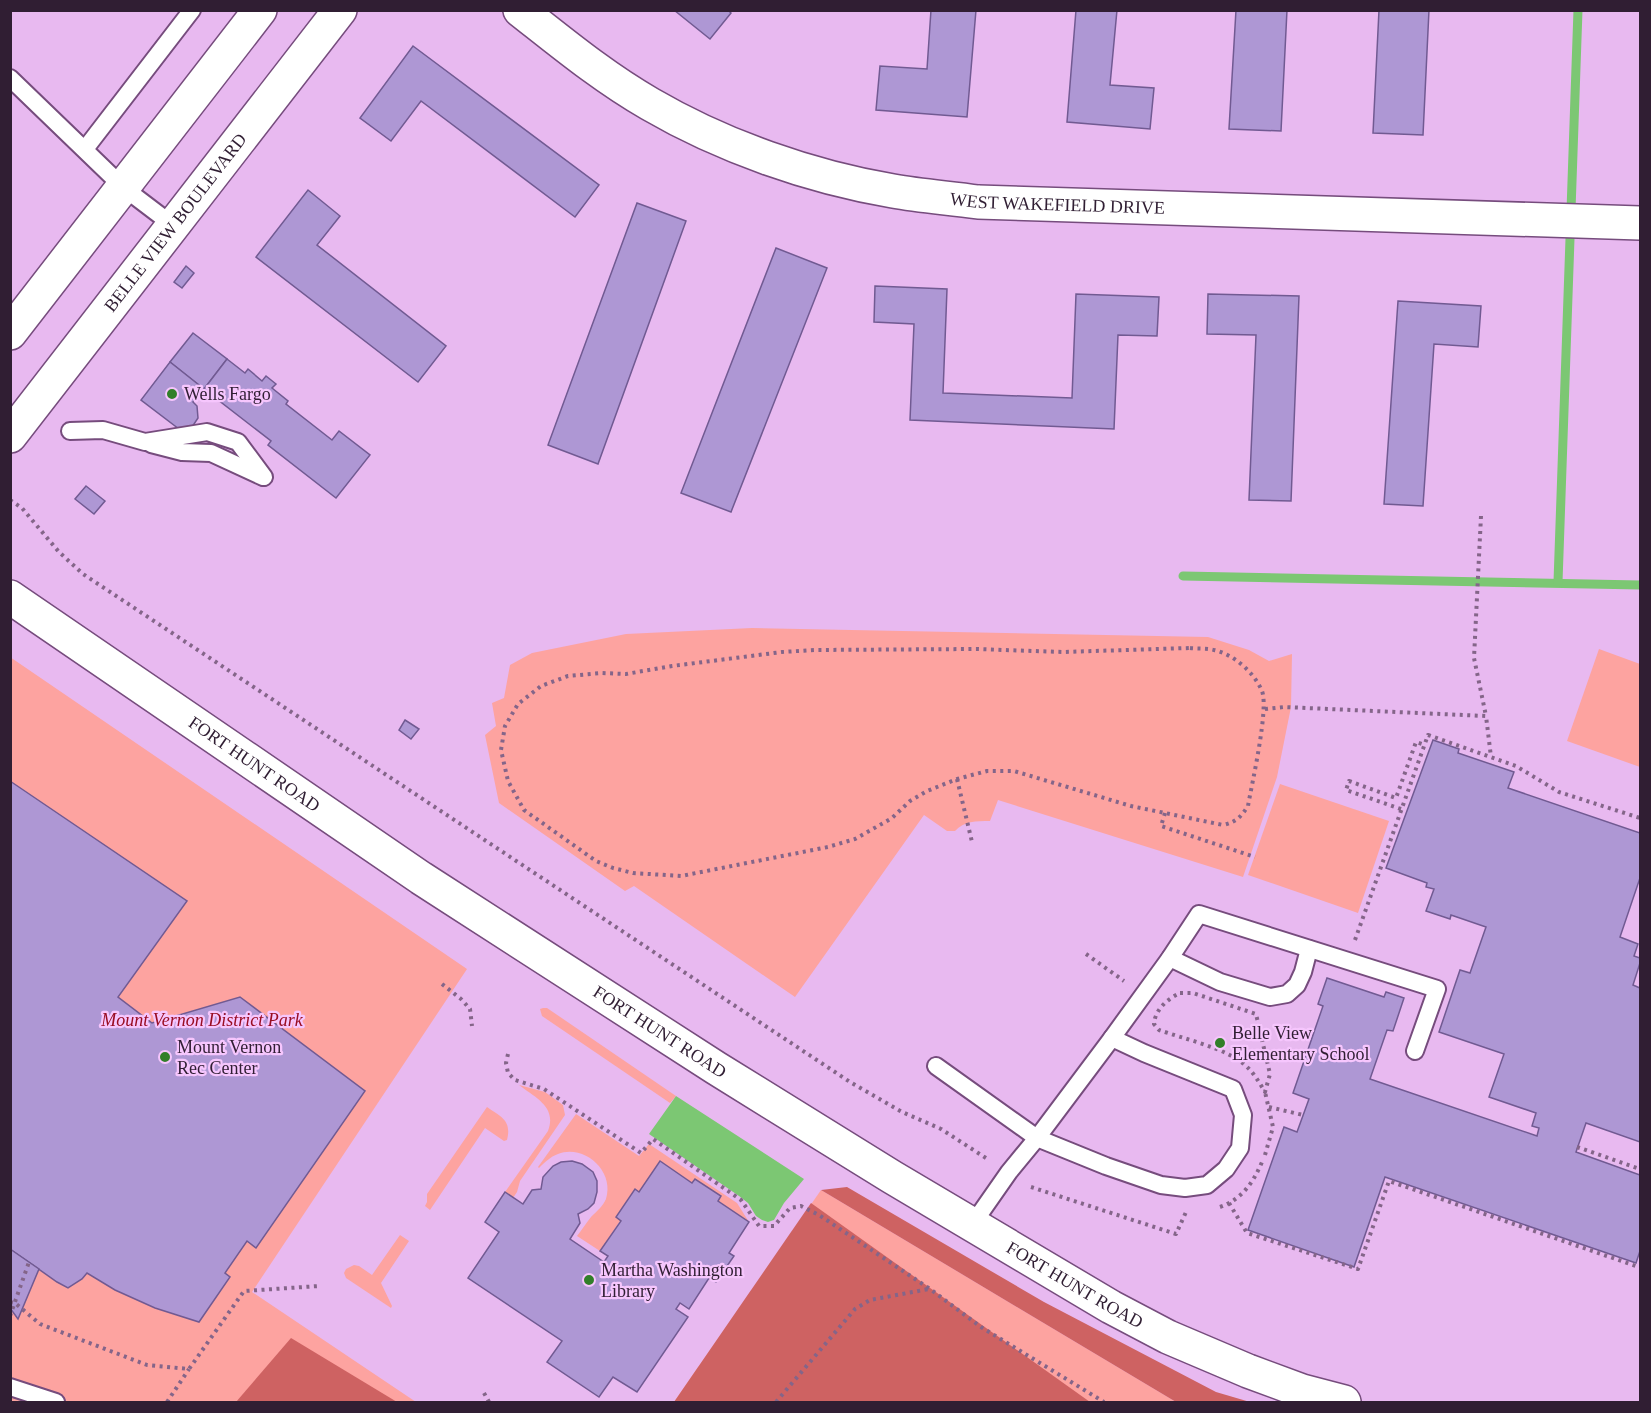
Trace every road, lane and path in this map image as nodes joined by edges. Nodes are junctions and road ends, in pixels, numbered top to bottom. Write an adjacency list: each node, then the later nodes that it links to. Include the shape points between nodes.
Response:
1 (192, 10): 6 (lane)
2 (260, 10): 7 (main road)
3 (340, 10): 9 (main road, BELLE VIEW BOULEVARD)
4 (520, 10): 8 (main road, WEST WAKEFIELD DRIVE, via 600,72 697,129 808,171 892,191 978,202)
5 (10, 78): 6 (lane)
6 (85, 149): 7 (lane)
7 (124, 188): 9 (lane); 10 (main road)
8 (1641, 223)
9 (174, 226): 12 (main road, BELLE VIEW BOULEVARD)
10 (10, 333)
11 (70, 431): 13 (lane, via 103,430 145,442 207,432 238,442)
12 (10, 436)
13 (264, 477)
14 (10, 500): 43 (path, via 83,574 850,1082)
15 (1481, 516): 18 (path, via 1474,658)
16 (10, 597): 46 (main road, FORT HUNT ROAD, via 421,878 726,1074)
17 (1265, 709): 18 (path); 21 (path, via 1262,691 1251,674 1236,659 1215,650 814,650 626,674 568,676 541,686 518,704 505,726 501,750 508,782 524,810 596,861 633,873 659,875 681,876 855,839 892,818 910,801); 23 (path, via 1248,806 1242,816 1223,825)
18 (1486, 716): 20 (path)
19 (1425, 745): 20 (path, via 1428,735); 22 (path); 22 (path, via 1416,742 1396,798 1349,781 1346,790)
20 (1491, 757): 24 (path, via 1516,766 1559,792)
21 (957, 778): 23 (path, via 987,771 1014,771); 25 (path)
22 (1401, 809): 27 (path)
23 (1165, 813): 26 (path, via 1161,826)
24 (1641, 818)
25 (972, 842)
26 (1255, 856)
27 (1353, 945)
28 (1309, 949): 30 (lane, via 1199,914); 30 (lane, via 1297,985 1287,994 1270,997 1220,982); 35 (lane, via 1437,989)
29 (1086, 954): 31 (path)
30 (1170, 958): 34 (lane)
31 (1126, 982)
32 (442, 984): 33 (path, via 470,1008)
33 (472, 1026)
34 (1112, 1038): 41 (lane); 41 (lane, via 1233,1089 1243,1115 1240,1148 1226,1169 1207,1185 1161,1185)
35 (1415, 1051)
36 (508, 1054): 50 (path, via 508,1073 515,1080 544,1089 641,1152 653,1139 741,1200 759,1226 774,1226 790,1208 801,1206)
37 (936, 1066): 41 (lane)
38 (1255, 1075): 38 (path, via 1226,1053 1159,1030 1154,1018 1161,1007 1180,993 1193,993 1256,1014 1270,1074 1265,1092)
39 (1269, 1107): 40 (path)
40 (1303, 1115)
41 (1037, 1138): 46 (lane)
42 (1577, 1147): 44 (path)
43 (991, 1161)
44 (1641, 1169)
45 (1229, 1203): 48 (path, via 1247,1233 1358,1269 1389,1181 1636,1266)
46 (972, 1225): 61 (main road, FORT HUNT ROAD, via 1168,1337 1302,1391)
47 (29, 1262): 51 (path)
48 (1641, 1264)
49 (319, 1287): 53 (path, via 244,1292)
50 (930, 1289): 59 (path, via 870,1300 855,1309); 60 (path, via 981,1326)
51 (13, 1302): 52 (path); 53 (path, via 40,1324 147,1365)
52 (10, 1316)
53 (189, 1369): 57 (path)
54 (10, 1387): 56 (lane)
55 (484, 1393): 58 (path)
56 (56, 1402)
57 (167, 1402)
58 (489, 1402)
59 (777, 1402)
60 (1104, 1402)
61 (1344, 1402)

